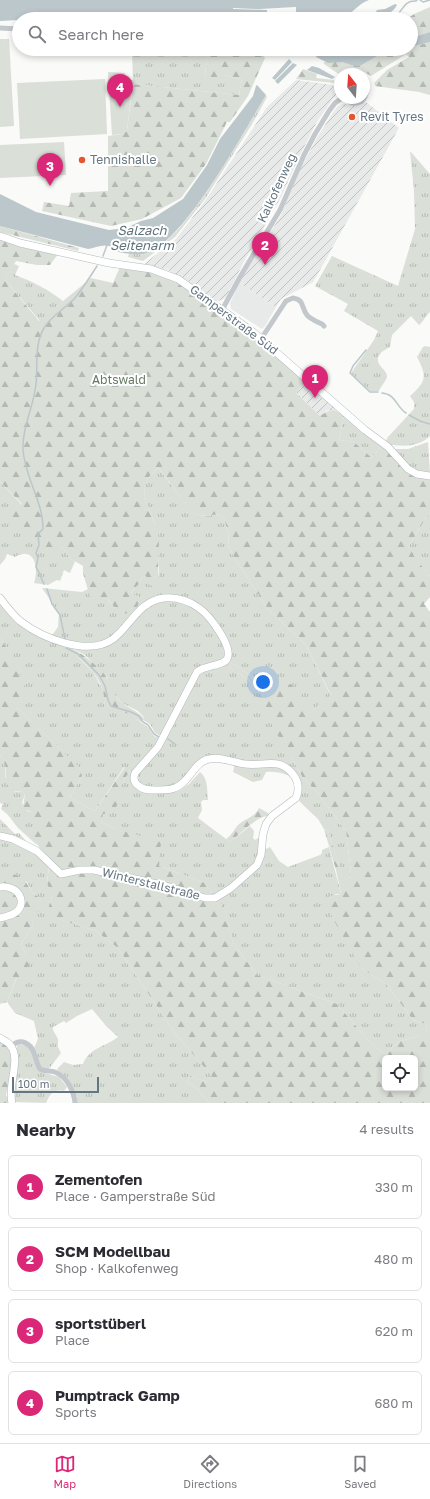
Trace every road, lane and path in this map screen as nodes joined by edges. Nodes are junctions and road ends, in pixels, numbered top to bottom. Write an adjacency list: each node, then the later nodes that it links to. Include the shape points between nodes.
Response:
1 (0, 28): 2 (street)
2 (12, 29)
3 (334, 104): 5 (street, Kalkofenweg, via 304,155 280,210)
4 (0, 236): 5 (street, Gamperstraße Süd, via 109,263 165,273 193,288)
5 (222, 310): 7 (street, Gamperstraße Süd)
6 (324, 326): 7 (street, via 307,315 302,303 293,298 286,300)
7 (261, 339): 8 (street, Gamperstraße Süd, via 388,447 408,469 417,474)
8 (430, 476)
9 (0, 598): 10 (street, Winterstallstraße, via 15,616 31,628 59,642 80,645 96,645 112,640 141,609 157,600 169,598 199,608 219,632 227,646 228,656 222,663 197,672 158,747 135,773 136,783 147,790 174,788 186,780 202,761 218,758 244,764 281,765 294,776 298,786 296,798 272,816 266,824 257,865 226,893 212,898 94,870 61,874 37,851 13,839)
10 (0, 836)
11 (0, 887): 12 (street, via 7,886 16,890 21,904 13,914)
12 (0, 918)
13 (0, 1038): 14 (street)
14 (11, 1046): 15 (street, via 15,1062 10,1088); 16 (street, via 20,1042 31,1047 40,1068 55,1072 66,1081 74,1094)
15 (12, 1103)
16 (75, 1103)

